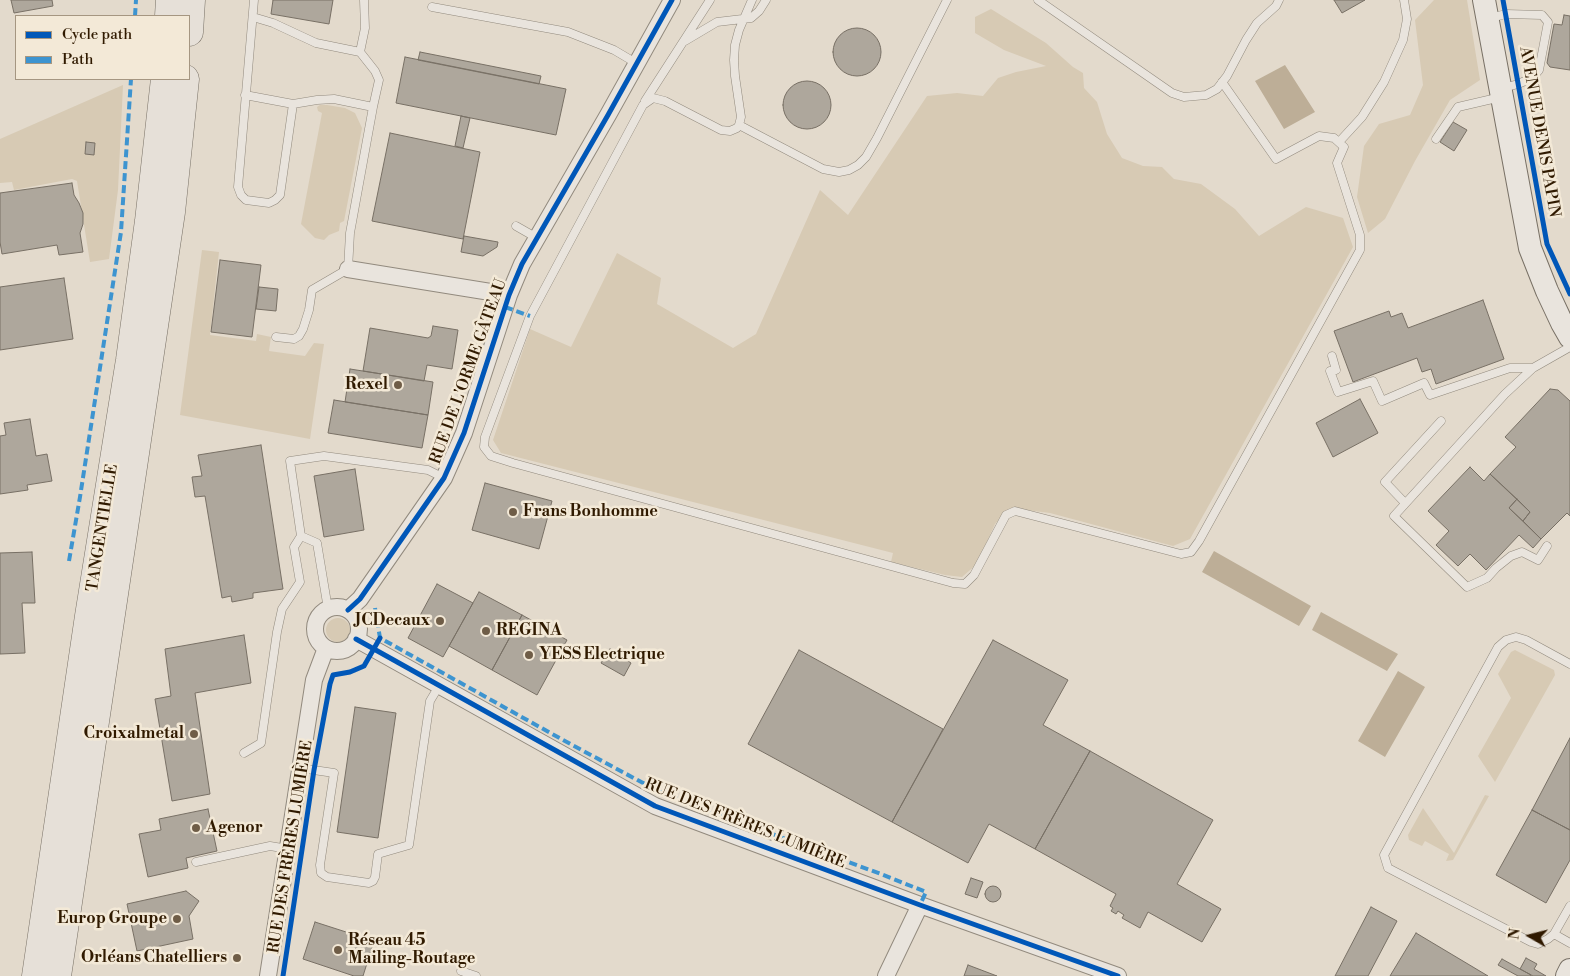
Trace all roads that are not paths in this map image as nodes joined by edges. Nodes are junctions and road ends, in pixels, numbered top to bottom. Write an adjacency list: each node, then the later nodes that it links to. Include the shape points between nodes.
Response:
1 (254, 0): 13 (lane)
2 (364, 0): 16 (lane, via 366,28)
3 (672, 0): 17 (street, RUE DE L'ORME GÂTEAU)
4 (710, 0): 15 (lane)
5 (752, 0): 14 (lane)
6 (766, 0): 14 (lane, via 752,18)
7 (947, 0): 26 (lane, via 877,138 858,165 839,172 830,171)
8 (1038, 0): 20 (lane, via 1172,93 1184,97 1206,95)
9 (1279, 0): 20 (lane, via 1256,23)
10 (1404, 0): 28 (lane, via 1407,19 1403,40 1384,82 1362,117)
11 (432, 7): 17 (lane, via 568,32 614,50)
12 (1486, 9): 21 (main road, AVENUE DENIS PAPIN); 21 (lane, via 1506,14 1542,15 1548,22 1539,70 1532,78)
13 (254, 17): 16 (lane, via 316,43); 22 (lane)
14 (743, 19): 15 (lane, via 717,22); 26 (lane, via 734,60 741,117)
15 (683, 42): 24 (lane)
16 (360, 52): 25 (lane, via 379,80)
17 (636, 63): 30 (street, RUE DE L'ORME GÂTEAU)
18 (165, 80): 59 (highway, TANGENTIELLE, via 131,351)
19 (185, 80): 60 (highway, TANGENTIELLE, via 171,212)
20 (1222, 82): 28 (lane, via 1276,159 1319,136)
21 (1502, 93): 27 (lane, via 1458,107); 34 (main road, AVENUE DENIS PAPIN, via 1530,248)
22 (245, 95): 23 (lane); 23 (lane, via 238,187 246,200 269,203 280,195)
23 (292, 104): 25 (lane, via 334,100)
24 (643, 105): 26 (lane, via 653,98 722,130 730,131); 28 (lane, via 530,316 484,447 491,456 513,463 965,584 974,575 1006,515 1015,512 1181,554 1191,552 1360,250 1360,235 1337,163 1344,147)
25 (374, 107): 31 (lane, via 350,233)
26 (739, 125)
27 (1436, 139)
28 (1339, 142)
29 (516, 226): 30 (lane)
30 (537, 238): 32 (street, RUE DE L'ORME GÂTEAU)
31 (348, 269): 32 (street, RUE DE L'ORME GÂTEAU); 33 (lane, via 312,290 309,310 299,336 294,339)
32 (510, 295): 39 (street, RUE DE L'ORME GÂTEAU, via 464,433)
33 (276, 337)
34 (1570, 337)
35 (1570, 347): 37 (lane)
36 (1332, 356): 37 (lane, via 1336,370 1330,371 1338,392 1374,381 1382,401 1424,383 1430,395 1510,368)
37 (1533, 368): 40 (lane)
38 (1441, 421): 40 (lane, via 1385,482)
39 (444, 478): 41 (lane, via 428,470 324,456 290,461); 44 (street, RUE DE L'ORME GÂTEAU, via 360,599)
40 (1405, 503): 42 (lane, via 1394,516 1467,587 1486,578 1511,556 1522,552 1538,560)
41 (302, 536): 43 (lane, via 318,543); 49 (lane, via 294,547 300,582 282,610 261,743)
42 (1547, 546)
43 (328, 609): 44 (street); 46 (street, via 322,612 315,624 317,639)
44 (348, 610): 45 (street, via 358,623)
45 (356, 640): 46 (street, via 339,651); 48 (street, RUE DES FRÈRES LUMIÈRE)
46 (326, 648): 50 (street, RUE DES FRÈRES LUMIÈRE, via 314,680)
47 (1570, 664): 55 (lane, via 1516,637 1498,647 1384,855 1388,868 1531,942 1538,944)
48 (439, 686): 50 (lane, via 430,701 409,844 378,854 373,881 327,877 321,873 334,772); 53 (street, RUE DES FRÈRES LUMIÈRE, via 655,806)
49 (244, 753)
50 (300, 768): 51 (street, RUE DES FRÈRES LUMIÈRE)
51 (288, 848): 52 (lane, via 270,846); 61 (street, RUE DES FRÈRES LUMIÈRE)
52 (196, 862)
53 (920, 905): 63 (street); 64 (street, RUE DES FRÈRES LUMIÈRE)
54 (1570, 906): 55 (lane)
55 (1554, 934): 56 (lane)
56 (1570, 943)
57 (1570, 970): 65 (main road)
58 (461, 971): 62 (lane)
59 (36, 976)
60 (57, 976)
61 (268, 976)
62 (476, 976)
63 (886, 976)
64 (1118, 976)
65 (1567, 976)

